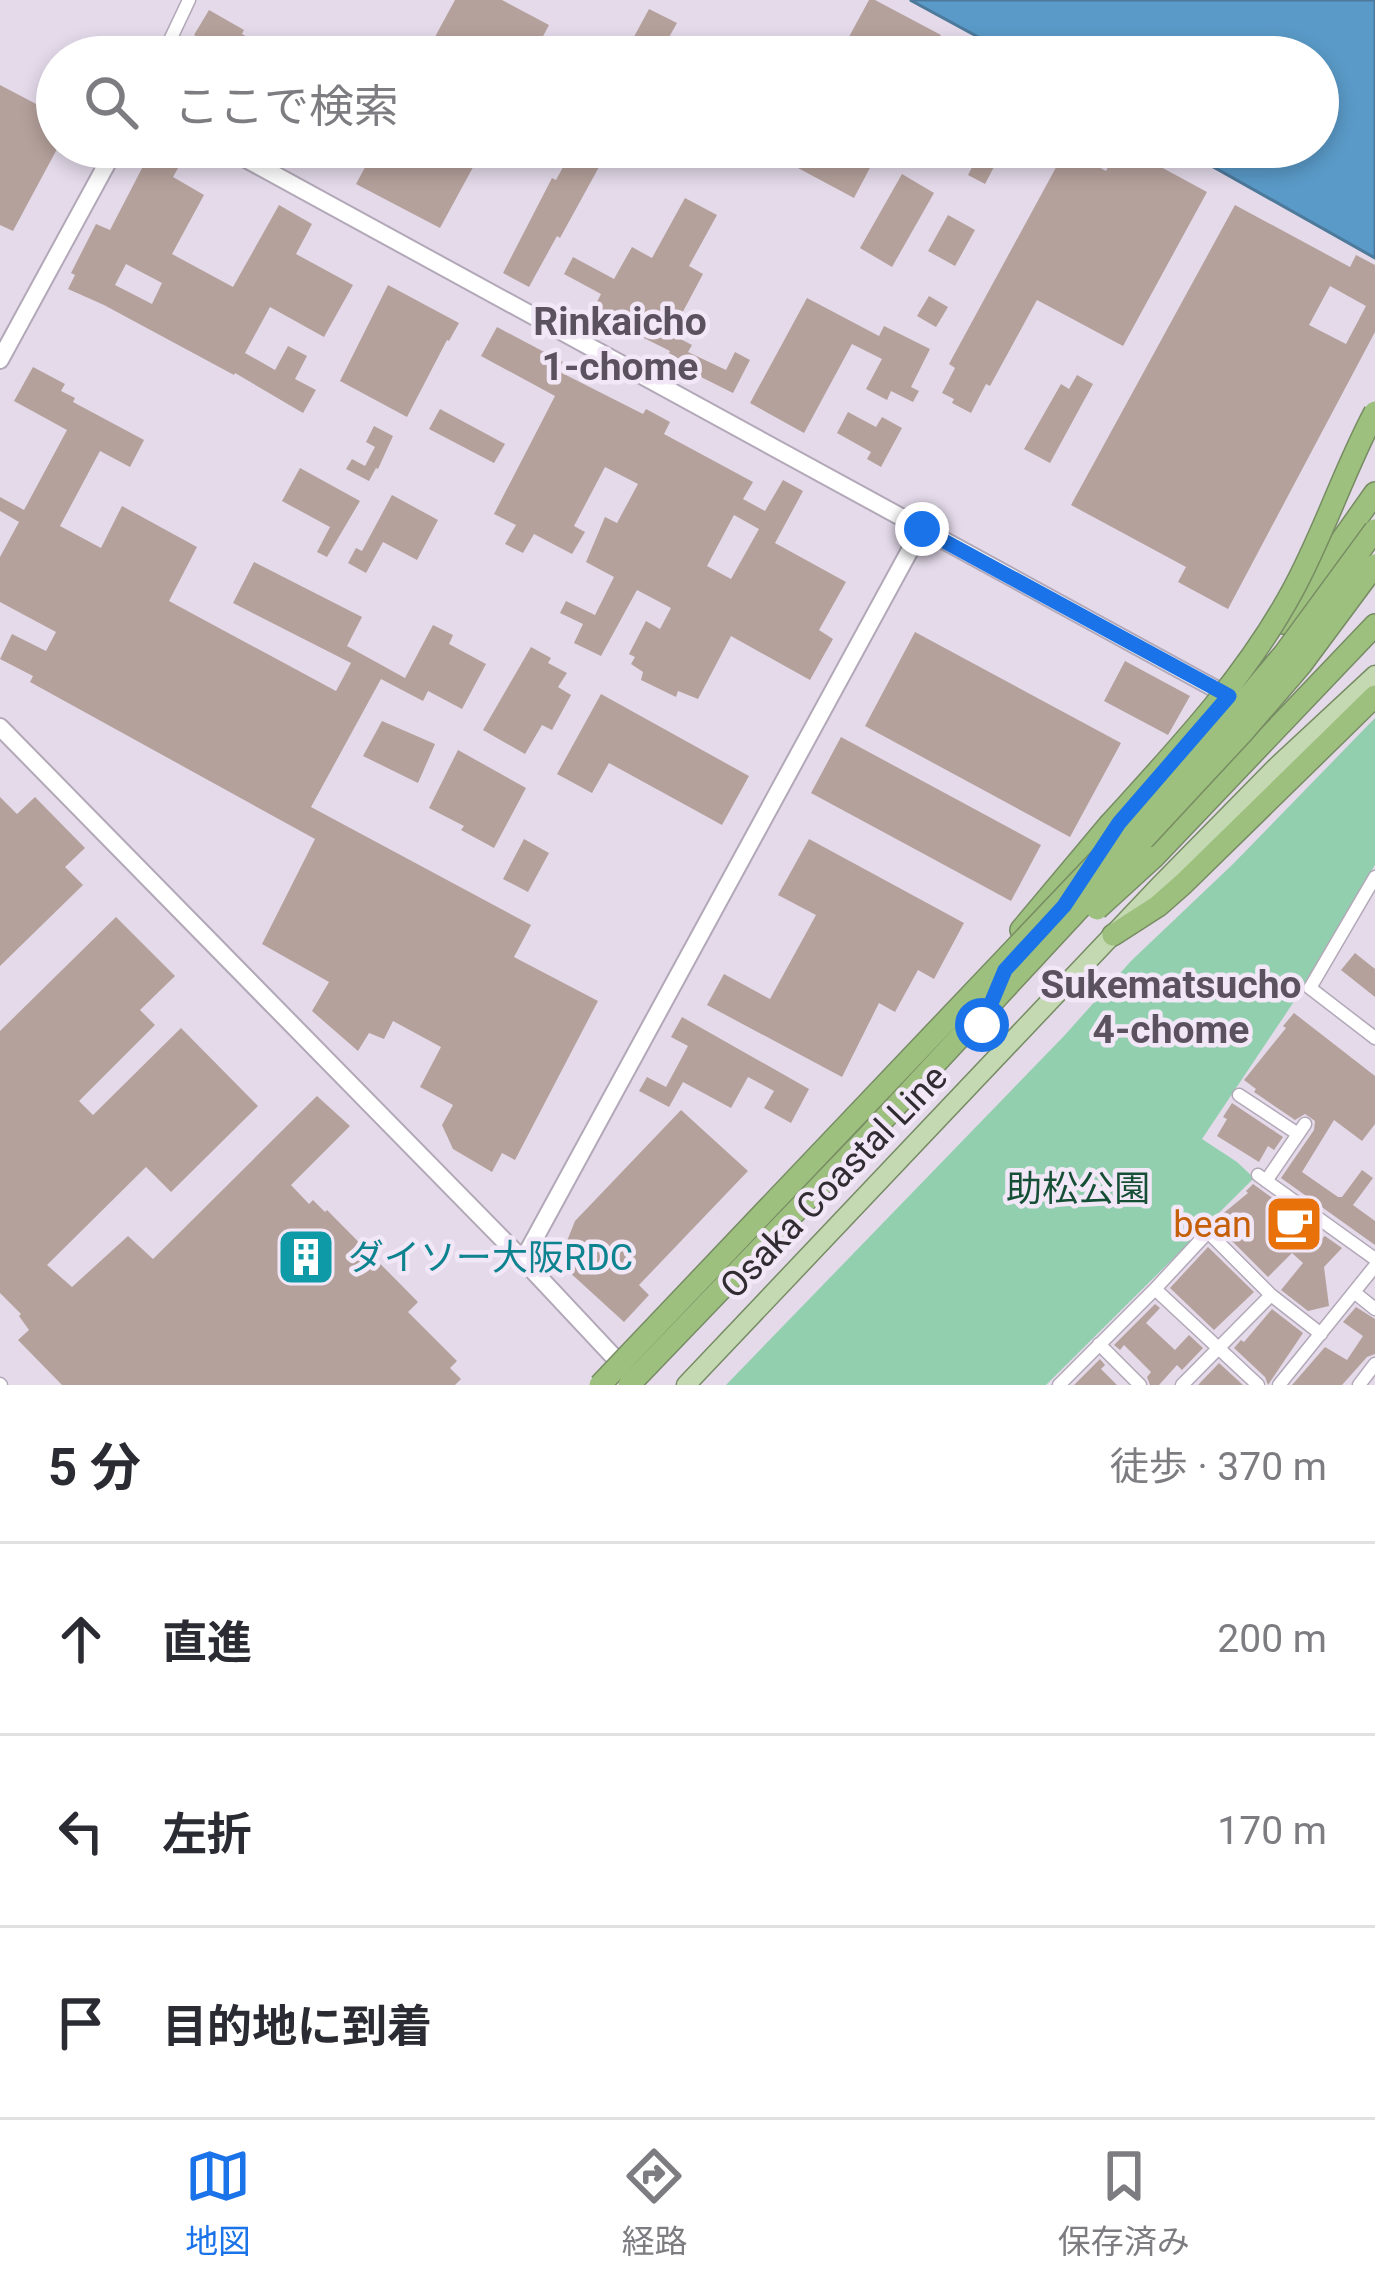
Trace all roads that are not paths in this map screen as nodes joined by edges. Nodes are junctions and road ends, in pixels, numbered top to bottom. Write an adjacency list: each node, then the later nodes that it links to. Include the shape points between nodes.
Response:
1 (189, 0): 2 (street)
2 (172, 36)
3 (105, 168): 5 (street)
4 (262, 168): 8 (street)
5 (0, 360)
6 (1375, 412): 21 (highway, bridge, via 1292,593 1239,674)
7 (1375, 494): 14 (highway, bridge)
8 (922, 529): 14 (street); 25 (street)
9 (1375, 530): 21 (highway, bridge, via 1231,718)
10 (1375, 565): 24 (highway, bridge, via 1244,731)
11 (1375, 612): 16 (main road, Osaka Coastal Line)
12 (1375, 625): 24 (highway, bridge)
13 (1375, 676): 19 (main road, Osaka Coastal Line)
14 (1229, 696): 16 (street); 20 (main road, via 1005,970)
15 (1375, 696): 19 (highway, via 1158,906)
16 (1270, 722): 20 (main road, Osaka Coastal Line)
17 (0, 727): 25 (street)
18 (1375, 877): 22 (street, via 1310,988)
19 (1113, 934): 38 (main road, Osaka Coastal Line)
20 (982, 1025): 37 (main road, Osaka Coastal Line)
21 (940, 1028): 35 (highway, bridge)
22 (1375, 1038)
23 (1239, 1095): 26 (street, via 1302,1129 1262,1178)
24 (870, 1134): 36 (highway, bridge)
25 (524, 1260): 37 (street)
26 (1375, 1263): 28 (street)
27 (1155, 1289): 29 (street, via 1208,1232); 32 (street); 33 (street)
28 (1354, 1292): 30 (street); 31 (street)
29 (1271, 1295): 31 (street); 33 (street)
30 (1375, 1309)
31 (1322, 1334): 43 (street)
32 (1099, 1344): 39 (street); 40 (street)
33 (1219, 1350): 41 (street); 42 (street)
34 (1375, 1364): 44 (street)
35 (600, 1385)
36 (629, 1385)
37 (640, 1385)
38 (686, 1385)
39 (1059, 1385)
40 (1140, 1385)
41 (1182, 1385)
42 (1258, 1385)
43 (1280, 1385)
44 (1359, 1385)

